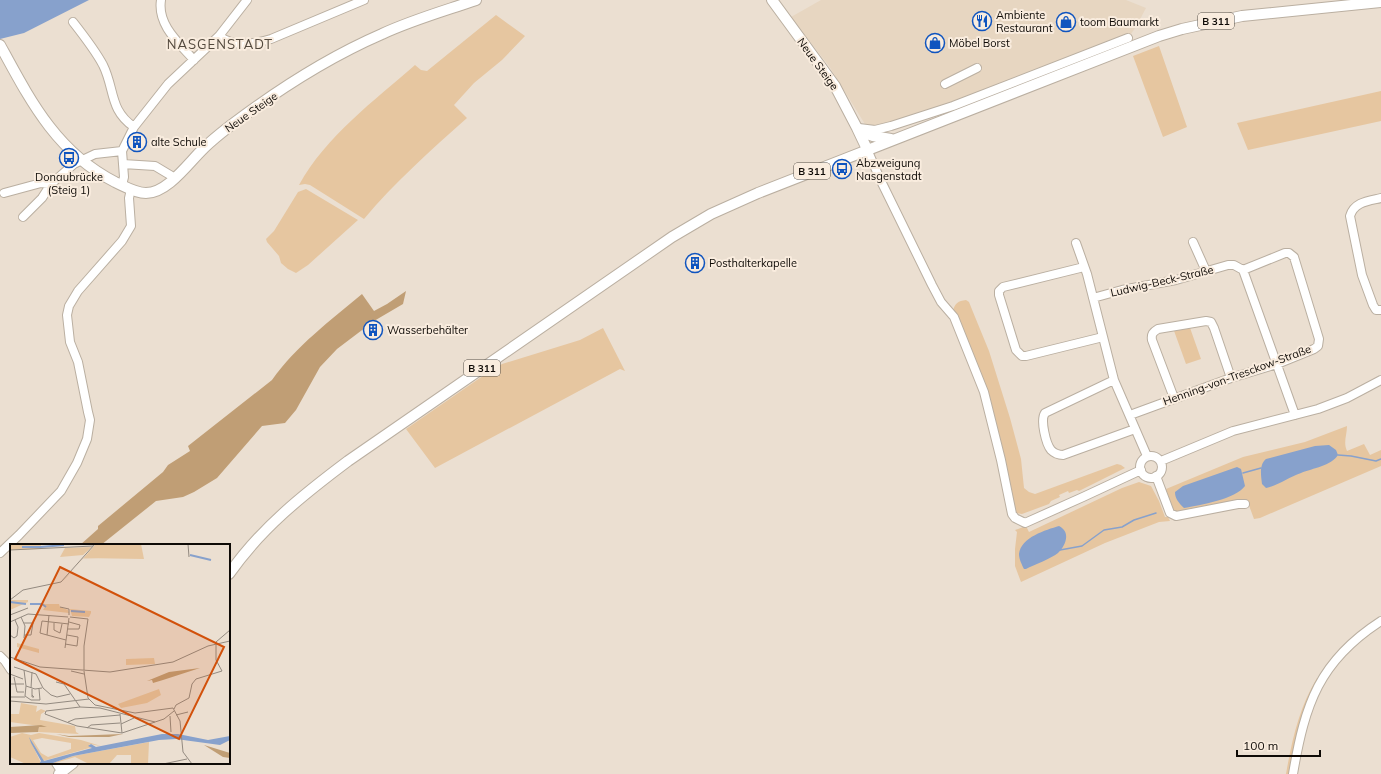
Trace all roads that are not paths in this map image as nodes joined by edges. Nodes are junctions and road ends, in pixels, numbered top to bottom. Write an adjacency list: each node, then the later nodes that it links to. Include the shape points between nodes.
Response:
1 (161, 0): 11 (street, via 162,17 168,30)
2 (247, 0): 8 (street)
3 (364, 0): 8 (street, via 256,43 229,42)
4 (476, 0): 21 (main road, Neue Steige, via 406,23 345,52 243,117 204,148)
5 (772, 0): 15 (main road, Neue Steige, via 835,86)
6 (1381, 2): 16 (main road, B 311, via 1242,16 1182,29)
7 (73, 22): 14 (street, via 104,67 115,105 126,122)
8 (219, 36): 11 (street)
9 (1128, 38): 15 (street, via 953,106 891,126 875,130)
10 (0, 45): 19 (main road, Neue Steige, via 48,126)
11 (194, 60): 14 (street, via 168,84)
12 (977, 68): 13 (street)
13 (945, 84)
14 (134, 127): 18 (street)
15 (858, 130): 16 (main road, via 874,137); 17 (main road, Neue Steige)
16 (893, 139): 17 (main road, B 311)
17 (867, 149): 45 (street, via 932,285 941,302 954,317 984,392 1015,518 1025,523); 49 (main road, B 311, via 736,202 672,237 310,489 255,540)
18 (122, 151): 19 (street, via 96,154); 20 (street)
19 (82, 160): 22 (street); 23 (main road, Neue Steige, via 109,179)
20 (123, 164): 21 (street, via 155,166); 23 (street)
21 (175, 178): 23 (main road, Neue Steige, via 153,192 145,193)
22 (51, 184): 24 (street, via 41,183); 26 (street, via 42,198)
23 (126, 187): 48 (street, via 131,226 122,241 78,291 67,315 70,342 78,362 89,416 87,438 77,463 61,491)
24 (4, 193)
25 (1381, 198): 33 (street, via 1358,204 1350,216 1362,275 1373,305 1376,310)
26 (23, 217)
27 (1193, 242): 31 (street)
28 (1076, 243): 29 (street)
29 (1084, 267): 32 (street); 34 (street, via 1003,287 999,291 999,296 1016,350 1022,356)
30 (1243, 270): 31 (street, Ludwig-Beck-Straße, via 1228,265); 35 (street); 35 (street, Henning-von-Tresckow-Straße, via 1285,253 1292,254 1296,260 1319,342 1314,349)
31 (1206, 271): 32 (street, Ludwig-Beck-Straße)
32 (1093, 298): 34 (street)
33 (1381, 310)
34 (1103, 336): 37 (street)
35 (1277, 364): 36 (street, Henning-von-Tresckow-Straße); 41 (street)
36 (1231, 378): 39 (street, Henning-von-Tresckow-Straße); 39 (street, via 1210,322 1158,329 1151,335 1152,340)
37 (1114, 380): 40 (street); 42 (street, via 1045,413 1042,421 1048,445 1057,454 1063,454)
38 (1381, 380): 41 (street, via 1347,398)
39 (1174, 398): 40 (street, Henning-von-Tresckow-Straße)
40 (1130, 415): 42 (street)
41 (1295, 415): 44 (street, via 1233,431)
42 (1135, 429): 43 (street)
43 (1147, 456): 44 (street, via 1153,456); 45 (street, via 1141,463)
44 (1160, 462): 46 (street, via 1161,470)
45 (1140, 470): 46 (street, via 1146,476)
46 (1156, 476): 47 (street, via 1170,513 1176,516)
47 (1245, 504)
48 (0, 553)
49 (230, 573)
50 (1381, 621): 55 (street, via 1344,651 1322,678 1306,714)
51 (0, 656): 52 (street)
52 (10, 668)
53 (71, 764): 54 (main road)
54 (60, 771)
55 (1292, 774)

